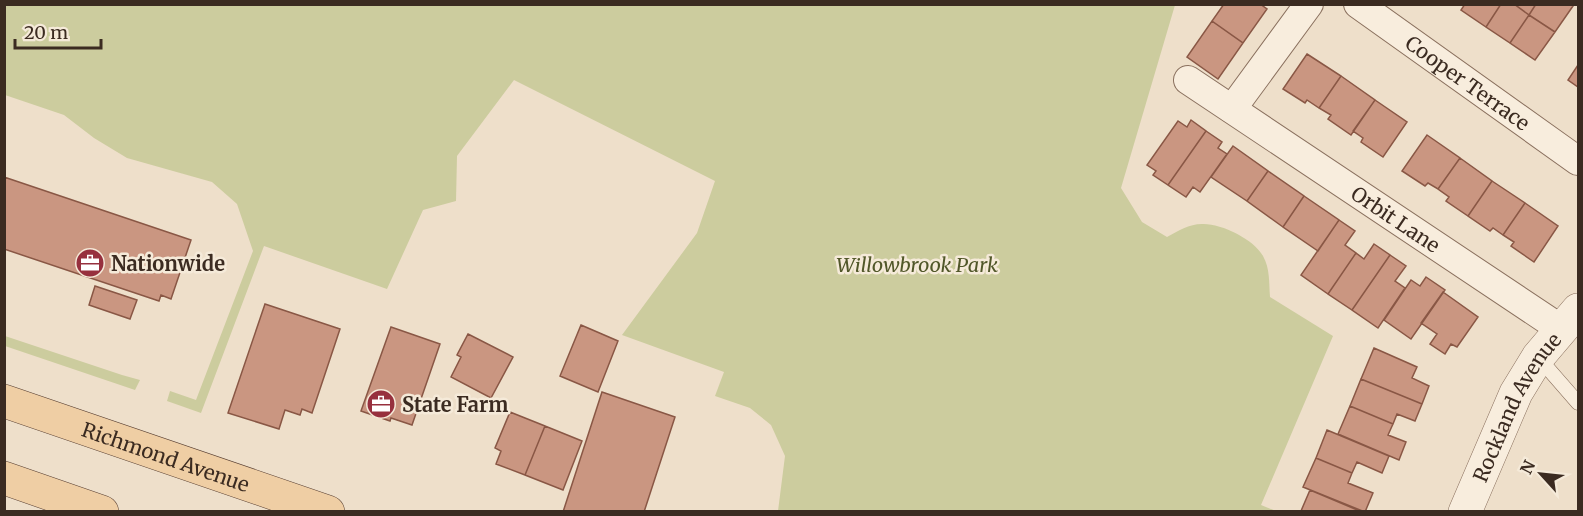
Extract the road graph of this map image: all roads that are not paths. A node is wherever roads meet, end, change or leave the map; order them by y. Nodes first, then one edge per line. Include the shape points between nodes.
1 (1309, 4) edge
2 (1358, 4) edge
3 (1188, 80) dead end
4 (1232, 109) junction
5 (1578, 160) edge
6 (1570, 319) edge
7 (1538, 357) junction
8 (4, 402) edge
9 (1578, 403) edge
10 (4, 478) edge
11 (102, 512) edge
12 (328, 512) edge
13 (1465, 512) edge

1 - 4 street
2 - 5 street, Cooper Terrace
3 - 4 street, Orbit Lane
4 - 6 street, Orbit Lane
6 - 7 street, Rockland Avenue
7 - 9 lane
7 - 13 street, Rockland Avenue via 1516,393
8 - 12 main road, Richmond Avenue
10 - 11 main road

